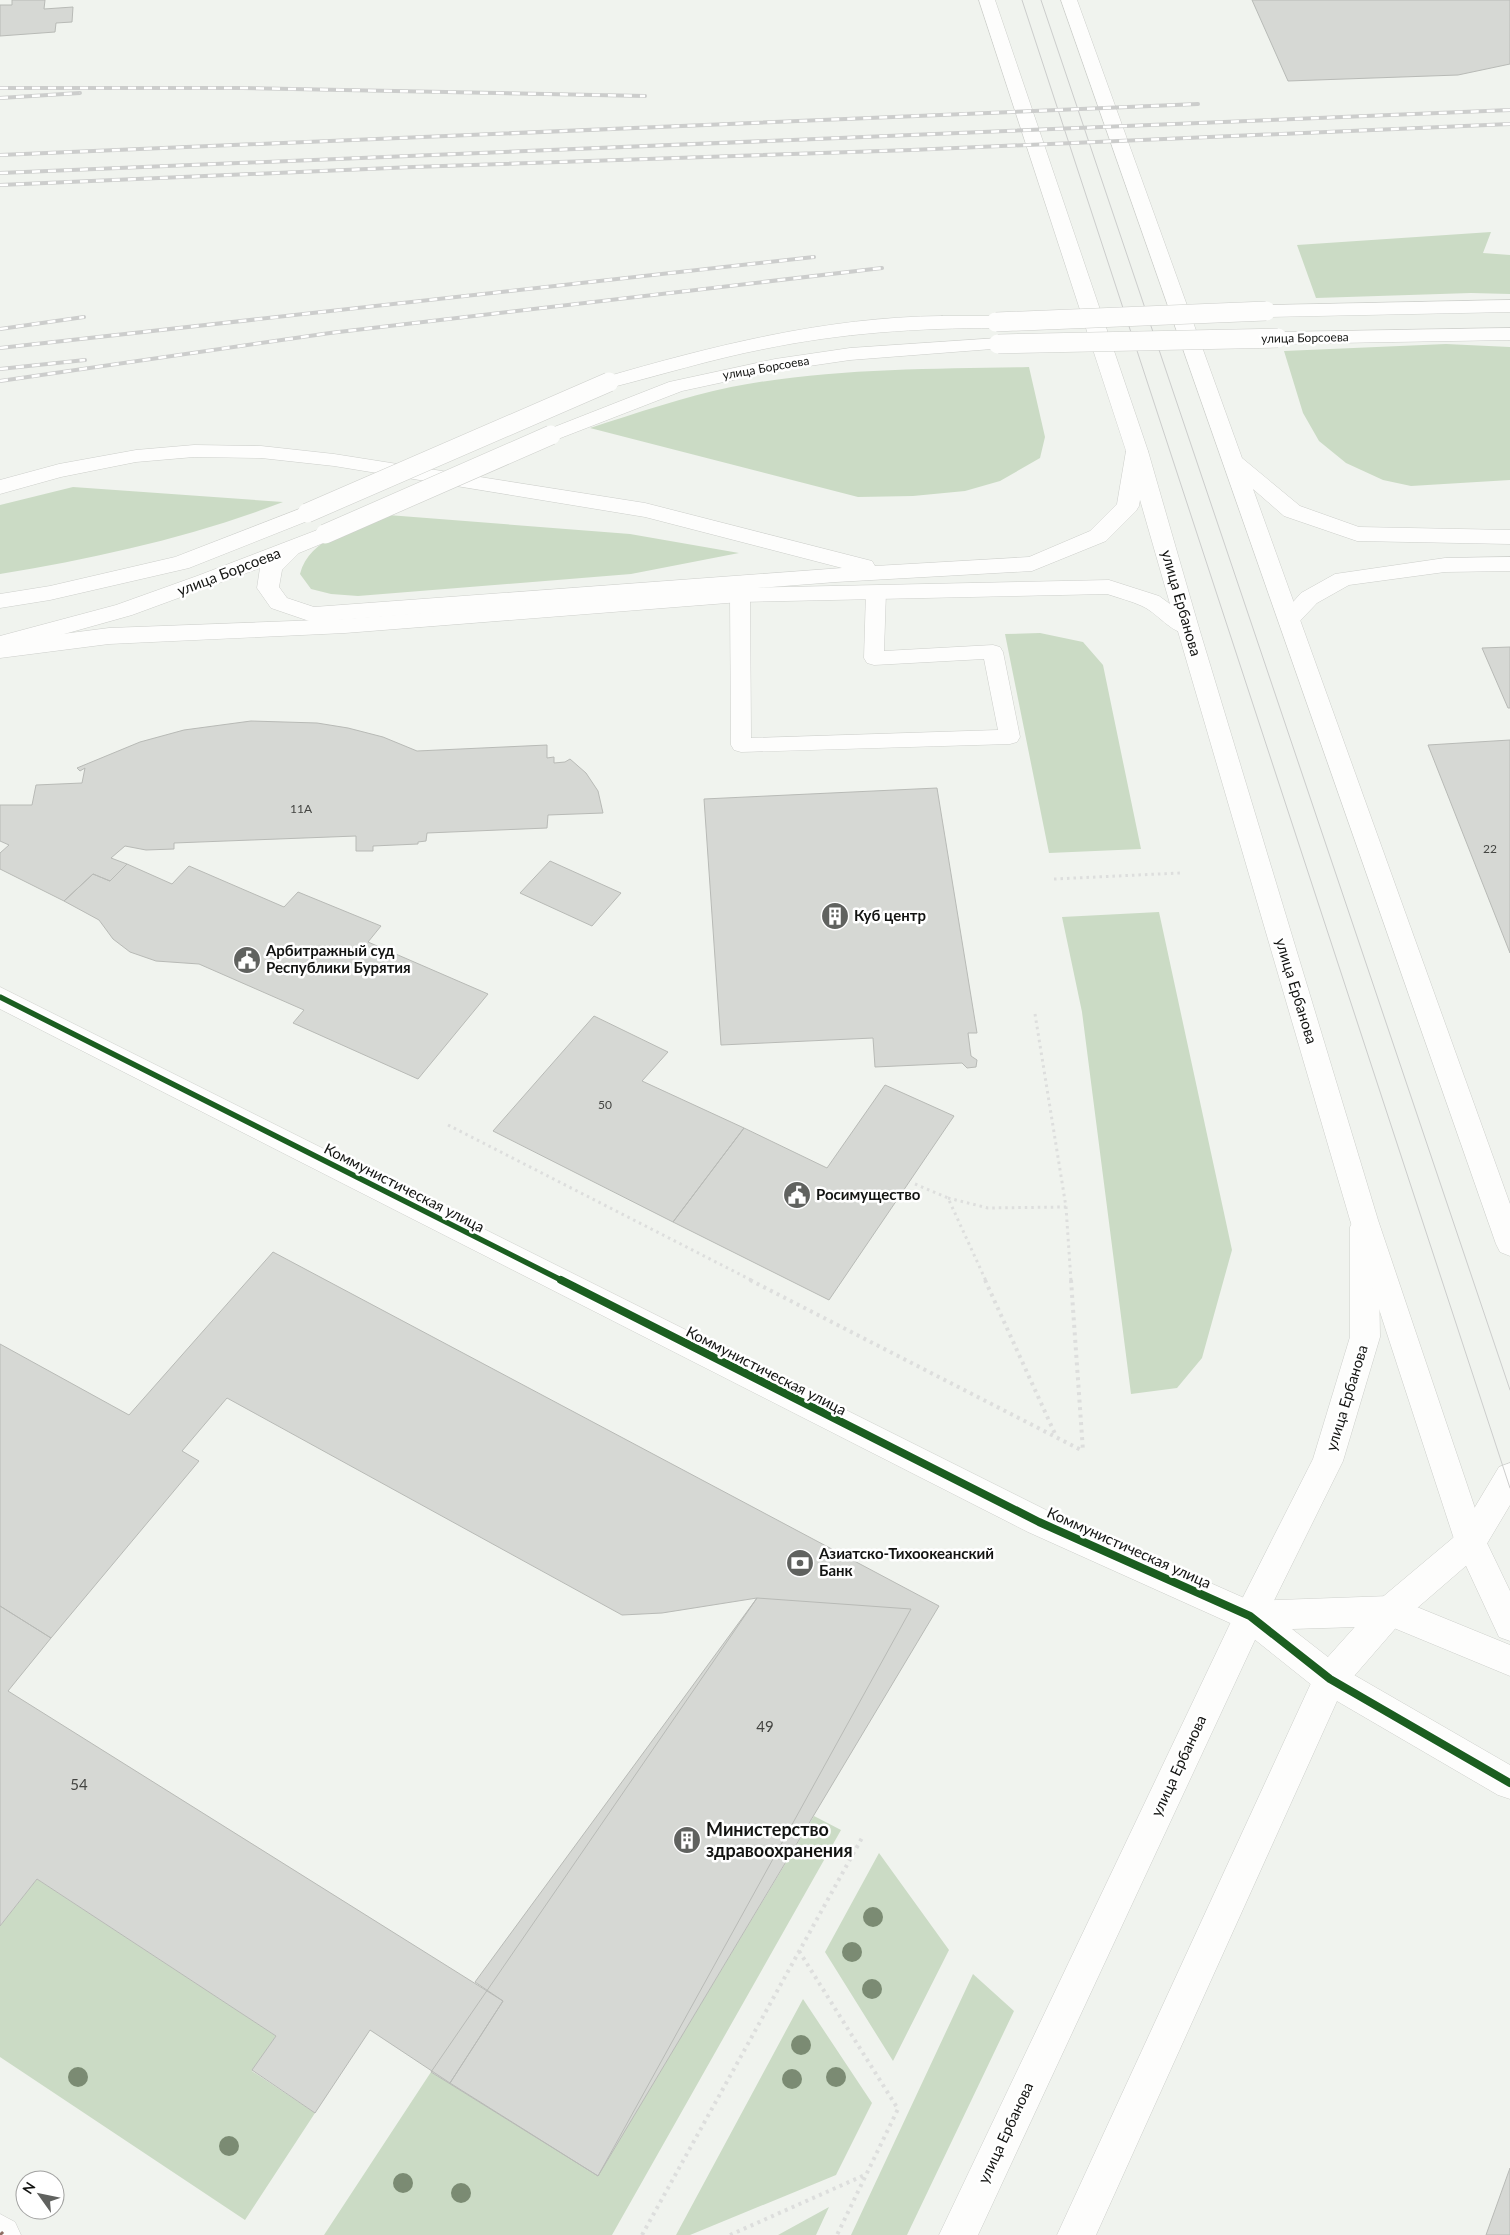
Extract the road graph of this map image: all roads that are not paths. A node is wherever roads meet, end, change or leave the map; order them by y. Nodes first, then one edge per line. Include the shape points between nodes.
1 (986, 0) edge
2 (1068, 0) edge
3 (1510, 306) edge
4 (1510, 334) edge
5 (1137, 451) junction
6 (1234, 462) junction
7 (0, 488) edge
8 (1510, 524) edge
9 (1433, 534) junction
10 (1510, 537) edge
11 (291, 548) junction
12 (1510, 564) edge
13 (888, 572) junction
14 (876, 592) junction
15 (740, 595) junction
16 (0, 601) edge
17 (1289, 619) junction
18 (1188, 628) junction
19 (0, 644) edge
20 (0, 650) edge
21 (0, 997) edge
22 (1364, 1220) junction
23 (1510, 1244) edge
24 (1510, 1477) edge
25 (1471, 1542) junction
26 (1390, 1612) junction
27 (1250, 1616) junction
28 (1510, 1626) edge
29 (1510, 1662) edge
30 (1330, 1679) junction
31 (1510, 1783) edge
32 (958, 2235) edge
33 (1076, 2235) edge

1 - 5 main road
2 - 6 main road
3 - 16 main road, улица Борсоева, bridge via 923,322 790,338 609,382 306,513 181,563
4 - 11 main road, улица Борсоева, bridge via 998,344 850,354 775,365 676,386 551,435
5 - 13 main road via 1128,506 1098,536 1032,564
5 - 18 main road, улица Ербанова
6 - 9 main road via 1292,511 1357,534
6 - 17 main road
7 - 13 main road via 59,471 136,456 261,452 334,460 645,510
8 - 9 main road
9 - 10 main road
11 - 13 main road via 271,568 268,588 280,603 312,615
11 - 19 main road, улица Борсоева via 191,588 80,624
12 - 17 main road via 1445,565 1343,579 1309,598
14 - 15 main road
14 - 15 lane via 874,658 993,652 1010,737 741,745
14 - 18 main road via 1109,587 1151,601
15 - 20 main road via 345,626 109,636
17 - 23 main road
18 - 22 main road, улица Ербанова
21 - 27 main road, Коммунистическая улица via 1039,1522
22 - 25 main road
22 - 27 main road, улица Ербанова via 1365,1337 1328,1461
24 - 25 main road
25 - 26 main road
25 - 28 main road
26 - 27 main road
26 - 29 main road
26 - 30 main road
27 - 30 main road, Коммунистическая улица
27 - 32 main road, улица Ербанова
30 - 31 main road, Коммунистическая улица
30 - 33 main road

